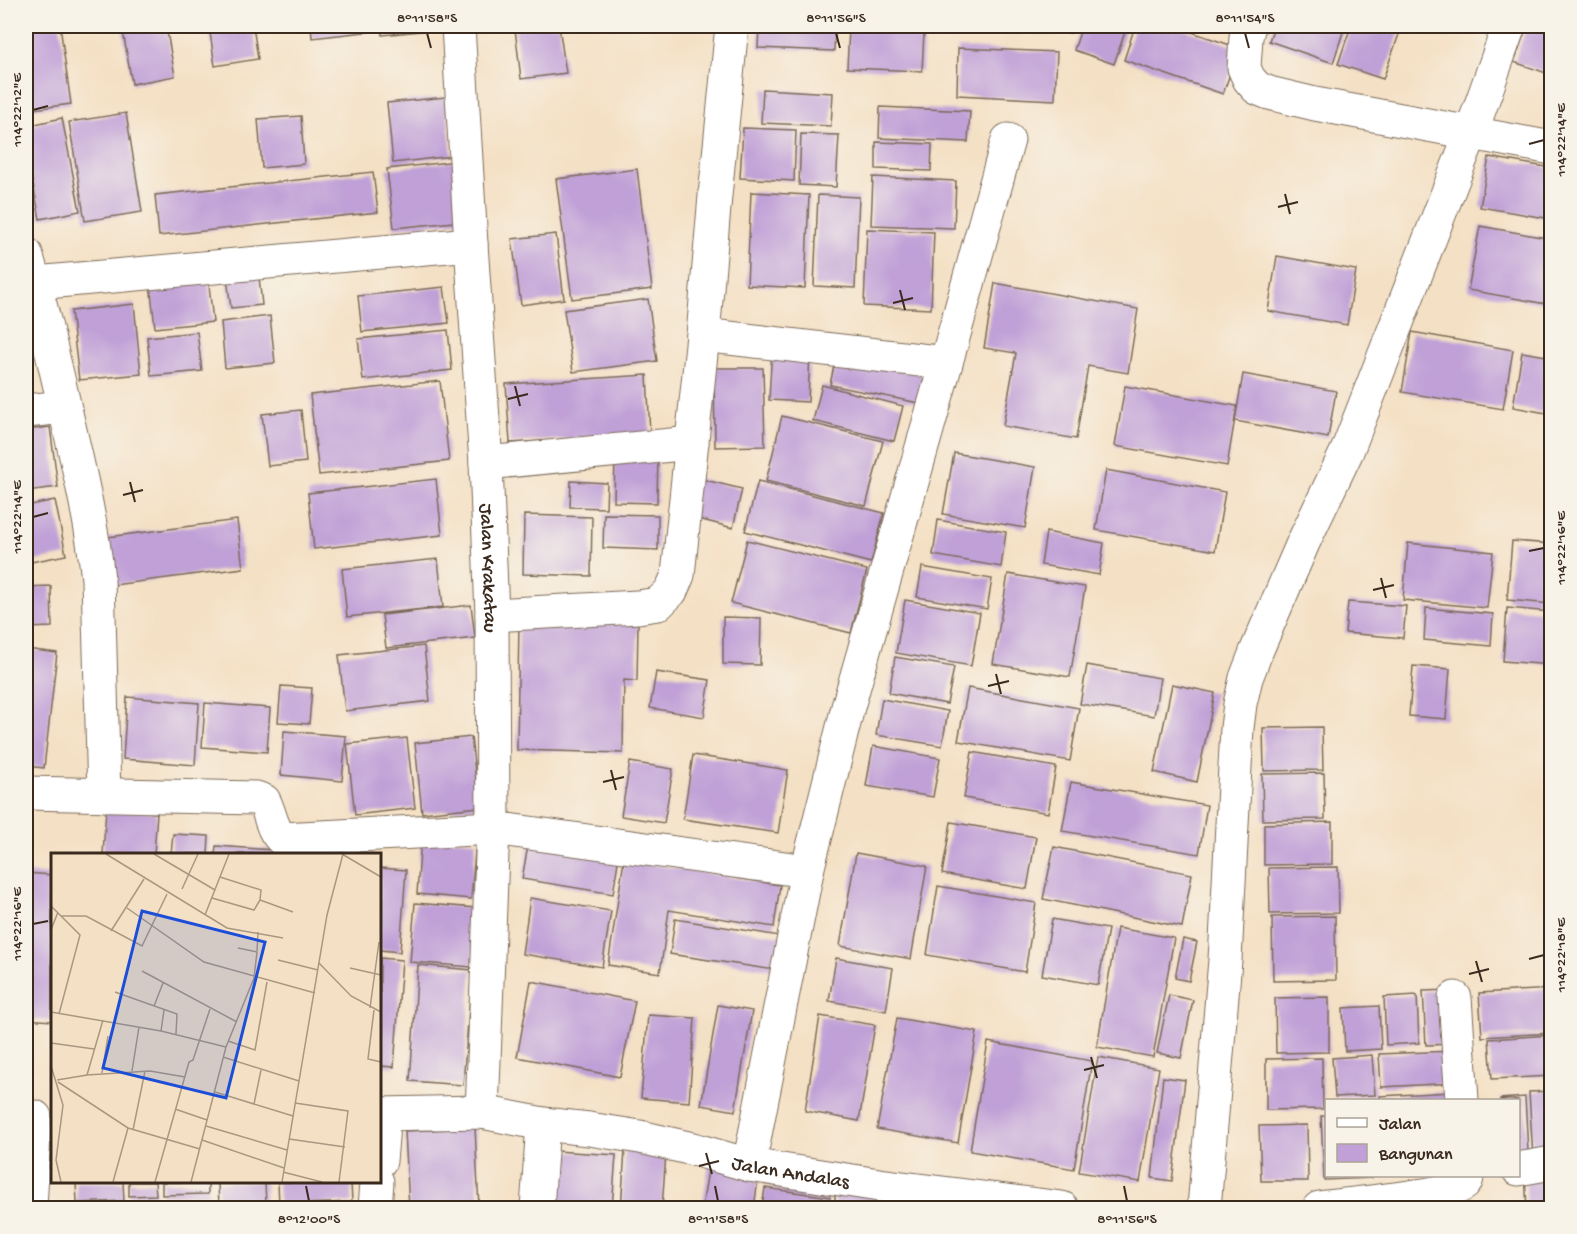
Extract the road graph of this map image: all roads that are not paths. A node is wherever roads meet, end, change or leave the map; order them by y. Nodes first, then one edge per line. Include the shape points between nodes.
1 (458, 26) edge
2 (732, 26) edge
3 (1249, 26) edge
4 (1509, 26) edge
5 (1471, 133) junction
6 (1008, 140) dead end
7 (1551, 148) edge
8 (471, 244) junction
9 (30, 268) edge
10 (703, 335) junction
11 (946, 363) junction
12 (64, 407) junction
13 (26, 411) edge
14 (692, 443) junction
15 (486, 463) junction
16 (492, 615) junction
17 (26, 793) edge
18 (104, 795) junction
19 (492, 828) junction
20 (807, 871) junction
21 (1455, 998) dead end
22 (1462, 1099) edge
23 (482, 1112) junction
24 (382, 1114) edge
25 (38, 1116) edge
26 (543, 1124) junction
27 (381, 1138) edge
28 (1551, 1163) edge
29 (749, 1164) junction
30 (1520, 1169) edge
31 (1474, 1177) edge
32 (377, 1183) edge
33 (30, 1209) edge
34 (375, 1209) edge
35 (537, 1209) edge
36 (1062, 1209) edge
37 (1204, 1209) edge
38 (1319, 1209) edge

1 - 8 street, Jalan Krakatau
2 - 10 street
3 - 5 street via 1244,68 1257,88 1315,104
4 - 5 street
5 - 7 street
5 - 37 street via 1347,451 1246,678 1237,728 1225,960
6 - 11 street
8 - 9 street
8 - 15 street, Jalan Krakatau
9 - 12 street
10 - 11 street
10 - 14 street
11 - 20 street via 848,707
12 - 13 street
12 - 18 street via 87,506 98,579
14 - 15 street
14 - 16 street via 678,575 671,591 658,604
15 - 16 street, Jalan Krakatau
16 - 19 street, Jalan Krakatau
17 - 18 street
18 - 19 street via 256,798 264,801 282,839
19 - 20 street
19 - 23 street, Jalan Krakatau
20 - 29 street
21 - 22 street
23 - 24 street, Jalan Andalas
23 - 26 street, Jalan Andalas
24 - 27 street
25 - 33 street
26 - 29 street, Jalan Andalas via 640,1137
26 - 35 street
28 - 30 street
29 - 36 street, Jalan Andalas
31 - 38 street via 1453,1189
32 - 34 street

